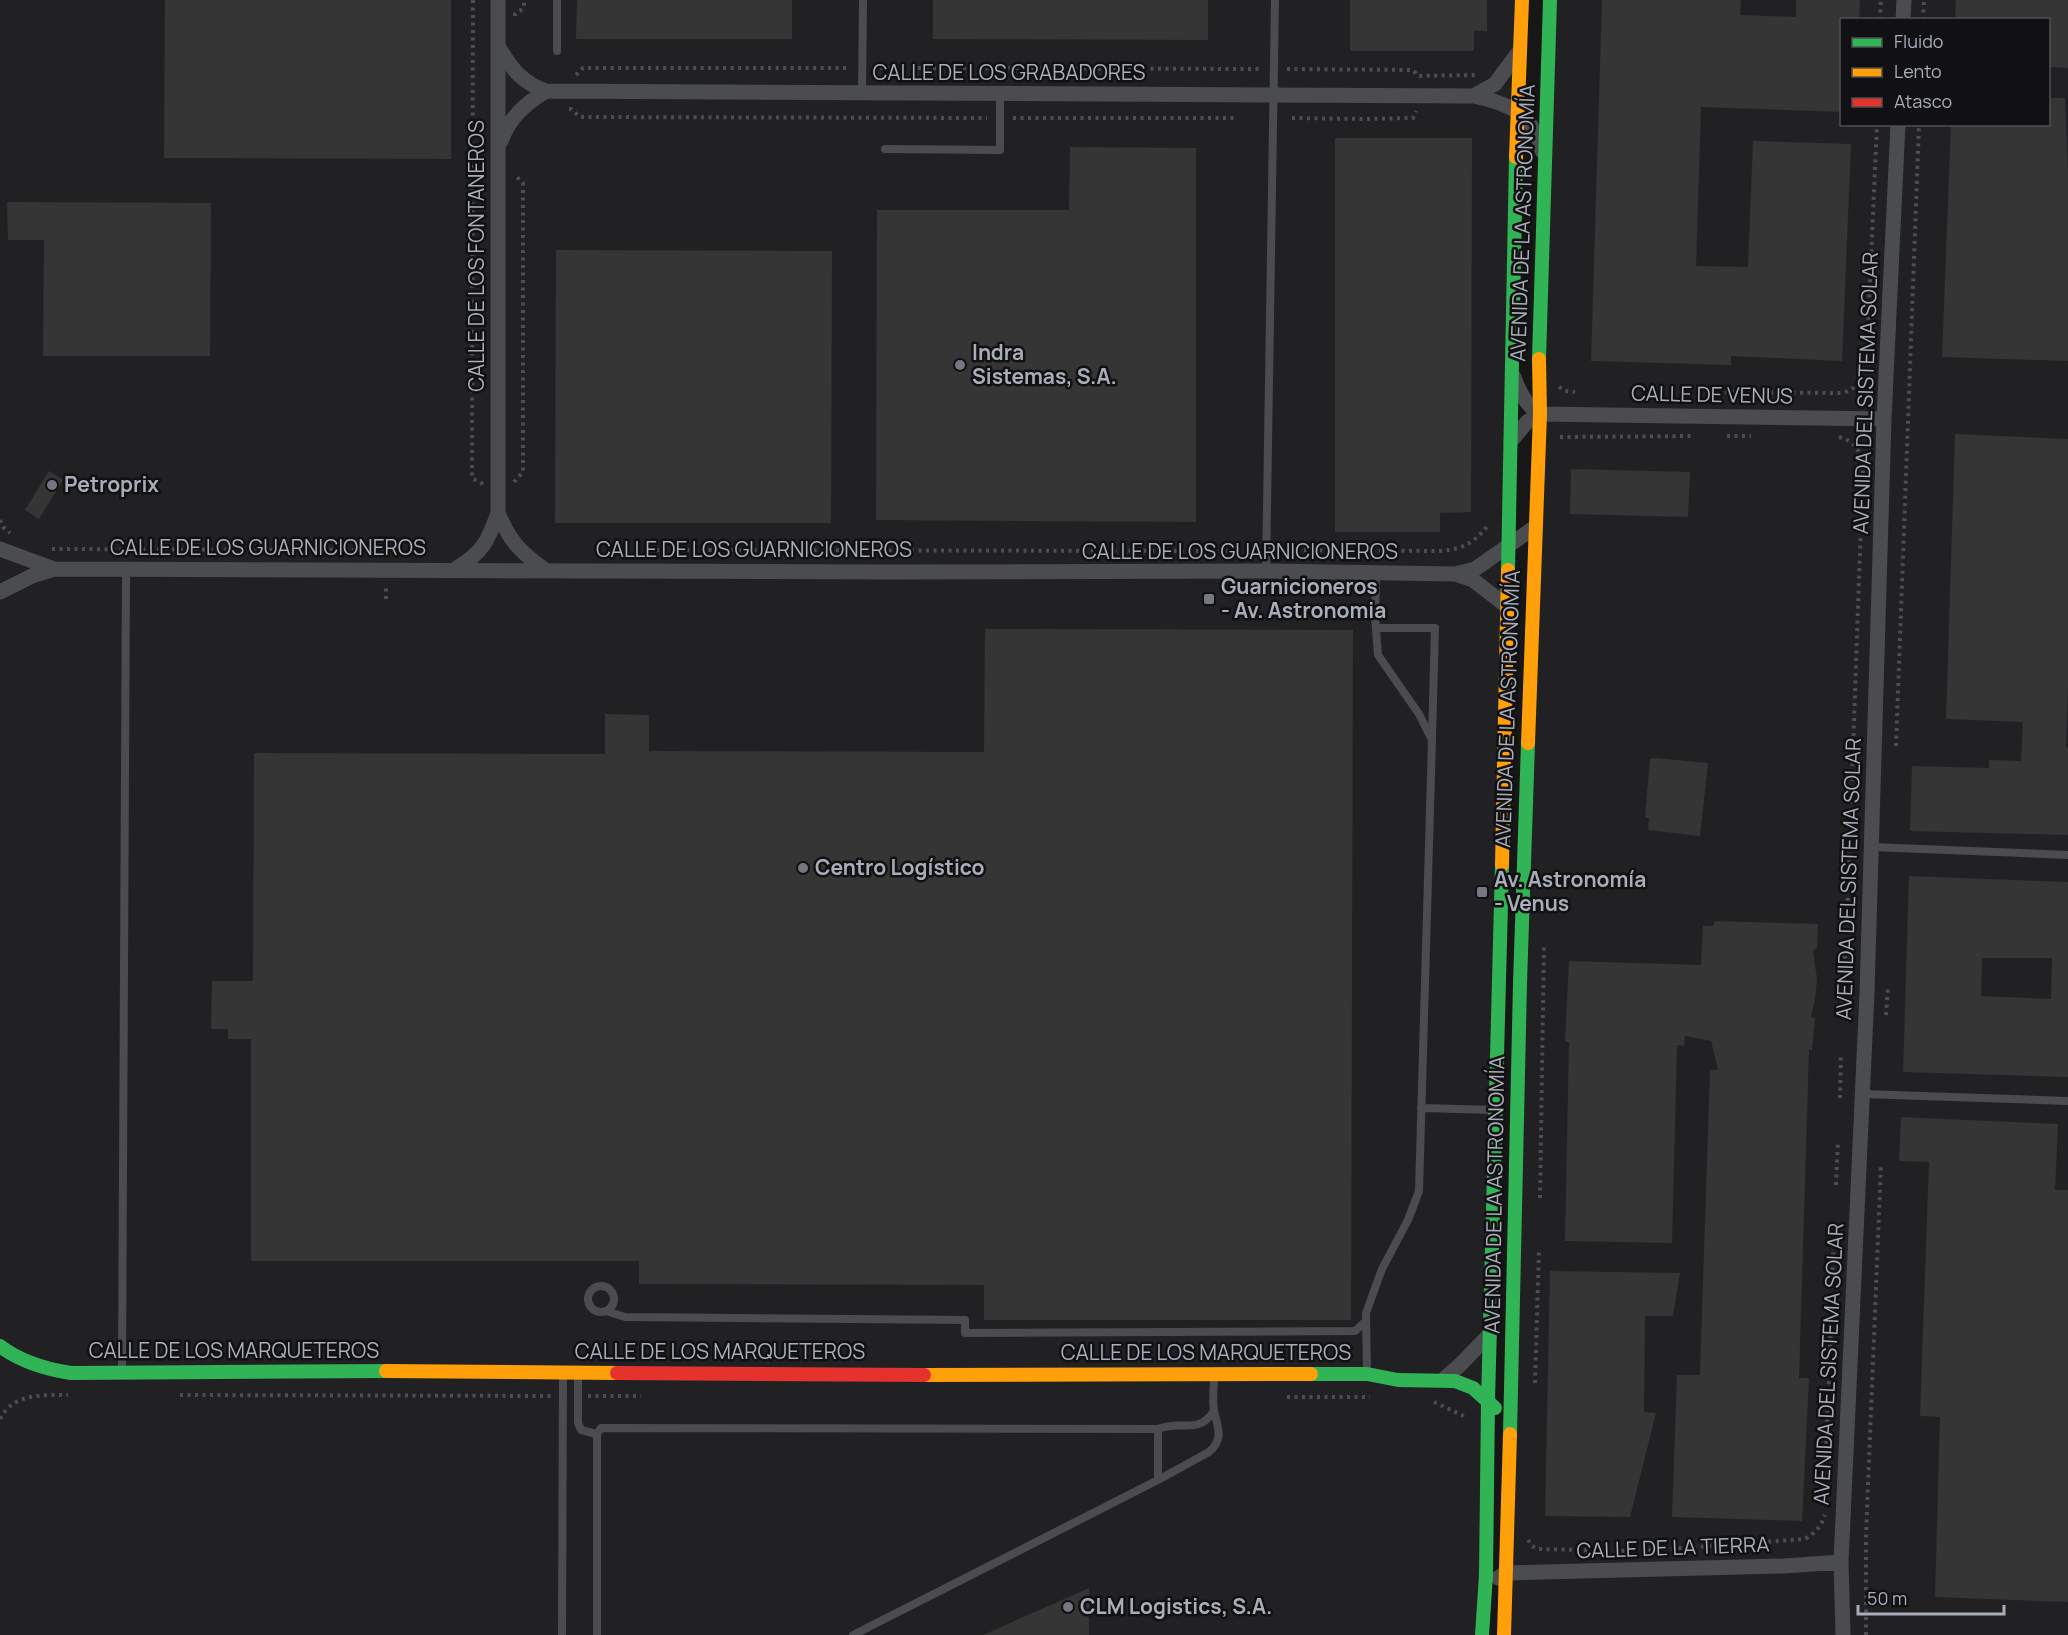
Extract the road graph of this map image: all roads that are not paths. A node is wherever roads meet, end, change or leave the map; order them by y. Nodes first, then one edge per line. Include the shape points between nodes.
1 (498, 0) edge
2 (557, 0) edge
3 (863, 0) edge
4 (1275, 0) edge
5 (1522, 0) edge
6 (1550, 0) edge
7 (1904, 0) edge
8 (1903, 18) edge
9 (498, 46) junction
10 (1520, 50) junction
11 (557, 51) dead end
12 (546, 92) junction
13 (1274, 93) junction
14 (862, 94) junction
15 (1000, 94) junction
16 (1473, 96) junction
17 (1517, 109) junction
18 (1898, 126) edge
19 (885, 149) dead end
20 (498, 150) junction
21 (1545, 178) junction
22 (1512, 373) junction
23 (1540, 414) junction
24 (1884, 419) junction
25 (1511, 441) junction
26 (498, 513) junction
27 (1535, 527) junction
28 (1509, 545) junction
29 (0, 549) edge
30 (54, 569) junction
31 (126, 569) junction
32 (455, 569) junction
33 (544, 569) junction
34 (1266, 571) junction
35 (1376, 573) junction
36 (1455, 574) junction
37 (0, 592) edge
38 (1508, 607) junction
39 (1376, 628) junction
40 (1432, 740) junction
41 (1872, 847) junction
42 (2068, 855) edge
43 (1863, 1094) junction
44 (2068, 1101) edge
45 (1422, 1108) junction
46 (1497, 1110) junction
47 (606, 1311) dead end
48 (1366, 1321) junction
49 (1490, 1334) junction
50 (0, 1346) edge
51 (563, 1372) junction
52 (579, 1372) junction
53 (122, 1373) junction
54 (1215, 1374) junction
55 (1366, 1374) junction
56 (1444, 1379) junction
57 (1488, 1402) junction
58 (1214, 1411) junction
59 (1510, 1426) junction
60 (1158, 1429) junction
61 (597, 1434) junction
62 (1158, 1480) junction
63 (1486, 1522) junction
64 (1841, 1562) junction
65 (1505, 1573) junction
66 (1485, 1604) junction
67 (562, 1635) edge
68 (597, 1635) edge
69 (853, 1635) edge
70 (1482, 1635) edge
71 (1504, 1635) edge
72 (1843, 1635) edge

1 - 9 street, CALLE DE LOS FONTANEROS
2 - 11 lane
3 - 14 lane
4 - 13 lane
5 - 10 street, AVENIDA DE LA ASTRONOMÍA
6 - 21 street, AVENIDA DE LA ASTRONOMÍA
7 - 8 street
9 - 12 street via 530,86
9 - 20 street, CALLE DE LOS FONTANEROS
10 - 16 street via 1495,84
10 - 17 street, AVENIDA DE LA ASTRONOMÍA
12 - 14 street, CALLE DE LOS GRABADORES
12 - 20 street via 512,118
13 - 15 street, CALLE DE LOS GRABADORES
13 - 16 street, CALLE DE LOS GRABADORES
13 - 34 lane
14 - 15 street, CALLE DE LOS GRABADORES
15 - 19 lane via 1000,150
16 - 17 street, CALLE DE LOS GRABADORES
17 - 21 street via 1537,138
17 - 22 street, AVENIDA DE LA ASTRONOMÍA
18 - 24 street, AVENIDA DEL SISTEMA SOLAR
20 - 26 street, CALLE DE LOS FONTANEROS
21 - 23 street, AVENIDA DE LA ASTRONOMÍA
22 - 23 street via 1523,397
22 - 25 street, AVENIDA DE LA ASTRONOMÍA
23 - 24 street, CALLE DE VENUS
23 - 25 street via 1527,422
23 - 27 street, AVENIDA DE LA ASTRONOMÍA
24 - 41 street, AVENIDA DEL SISTEMA SOLAR
25 - 28 street, AVENIDA DE LA ASTRONOMÍA
26 - 32 street, CALLE DE LOS FONTANEROS via 489,539 473,558
26 - 33 street, CALLE DE LOS FONTANEROS via 509,538
27 - 28 street, CALLE DE LOS GUARNICIONEROS
27 - 59 street, AVENIDA DE LA ASTRONOMÍA
28 - 36 street, CALLE DE LOS GUARNICIONEROS via 1474,569
28 - 38 street, AVENIDA DE LA ASTRONOMÍA
29 - 30 street, CALLE DE LOS GUARNICIONEROS
30 - 31 street, CALLE DE LOS GUARNICIONEROS
30 - 37 street, CALLE DE LOS GUARNICIONEROS
31 - 32 street, CALLE DE LOS GUARNICIONEROS
31 - 53 lane
32 - 33 street, CALLE DE LOS GUARNICIONEROS
33 - 34 street, CALLE DE LOS GUARNICIONEROS
34 - 35 street, CALLE DE LOS GUARNICIONEROS
35 - 36 street, CALLE DE LOS GUARNICIONEROS
35 - 39 lane
36 - 38 street, CALLE DE LOS GUARNICIONEROS via 1473,580
38 - 46 street, AVENIDA DE LA ASTRONOMÍA
39 - 40 lane via 1378,655
39 - 40 lane via 1435,628
40 - 45 lane
41 - 42 lane
41 - 43 street, AVENIDA DEL SISTEMA SOLAR
43 - 44 lane
43 - 64 street, AVENIDA DEL SISTEMA SOLAR
45 - 46 lane
45 - 48 lane via 1419,1191 1382,1269
46 - 49 street, AVENIDA DE LA ASTRONOMÍA
47 - 48 lane via 625,1317 965,1320 965,1333 1355,1331
48 - 55 lane
49 - 56 street
49 - 57 street, AVENIDA DE LA ASTRONOMÍA
50 - 53 street, CALLE DE LOS MARQUETEROS via 30,1363 61,1372
51 - 52 street, CALLE DE LOS MARQUETEROS
51 - 53 street, CALLE DE LOS MARQUETEROS
51 - 67 lane
52 - 54 street, CALLE DE LOS MARQUETEROS
52 - 61 lane via 578,1423 581,1430
54 - 55 street, CALLE DE LOS MARQUETEROS
54 - 58 lane
55 - 56 street, CALLE DE LOS MARQUETEROS via 1408,1381
56 - 57 street, CALLE DE LOS MARQUETEROS via 1470,1387
57 - 59 street, CALLE DE LOS MARQUETEROS
57 - 63 street, AVENIDA DE LA ASTRONOMÍA
58 - 60 lane via 1201,1425 1167,1425
58 - 62 lane via 1218,1419 1216,1446
59 - 65 street, AVENIDA DE LA ASTRONOMÍA
60 - 61 lane via 601,1428
60 - 62 lane
61 - 68 lane
62 - 69 lane
63 - 65 street via 1492,1558
63 - 66 street, AVENIDA DE LA ASTRONOMÍA
64 - 65 street, CALLE DE LA TIERRA
64 - 72 street, AVENIDA DEL SISTEMA SOLAR
65 - 66 street via 1496,1579
65 - 71 street, AVENIDA DE LA ASTRONOMÍA
66 - 70 street, AVENIDA DE LA ASTRONOMÍA

